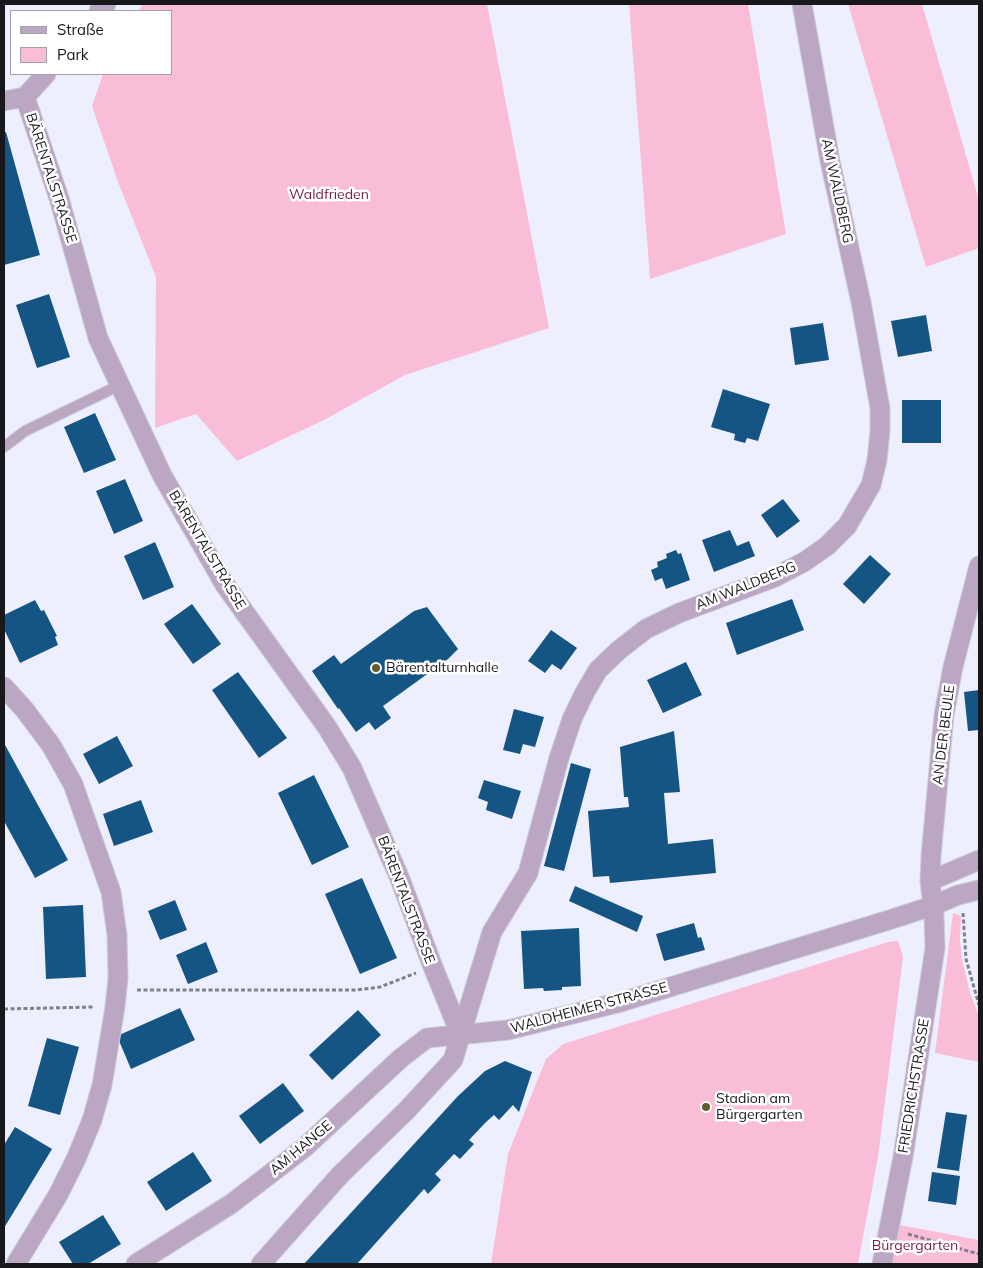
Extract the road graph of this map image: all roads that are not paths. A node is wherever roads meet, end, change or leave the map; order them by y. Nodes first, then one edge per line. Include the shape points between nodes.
1 (802, 4) edge
2 (45, 75) edge
3 (24, 97) junction
4 (4, 101) edge
5 (120, 386) junction
6 (4, 447) edge
7 (979, 566) edge
8 (4, 687) edge
9 (979, 860) edge
10 (930, 881) junction
11 (979, 890) edge
12 (932, 906) junction
13 (461, 1036) junction
14 (16, 1264) edge
15 (136, 1264) edge
16 (261, 1264) edge
17 (882, 1264) edge

1 - 13 street, AM WALDBERG via 880,408 878,451 871,485 847,526 804,562 773,578 679,613 646,629 598,670 572,718 558,758 528,873 492,932
2 - 3 street, BÄRENTALSTRASSE
3 - 4 street
3 - 5 street, BÄRENTALSTRASSE via 59,198 98,338
5 - 6 lane via 24,431
5 - 13 street, BÄRENTALSTRASSE via 162,475 225,585 327,727 352,768 400,879
7 - 10 street, AN DER BEULE via 944,715
8 - 14 street via 51,745 73,784 111,892 118,935 116,998 102,1085 92,1120 58,1195
9 - 10 street
10 - 12 street, AN DER BEULE
11 - 12 street, WALDHEIMER STRASSE
12 - 13 street, WALDHEIMER STRASSE via 621,1002 508,1030
12 - 17 street, FRIEDRICHSTRASSE via 935,948 903,1157
13 - 15 street, AM HANGE via 427,1038 304,1148 231,1204
13 - 16 street via 453,1060 340,1175

